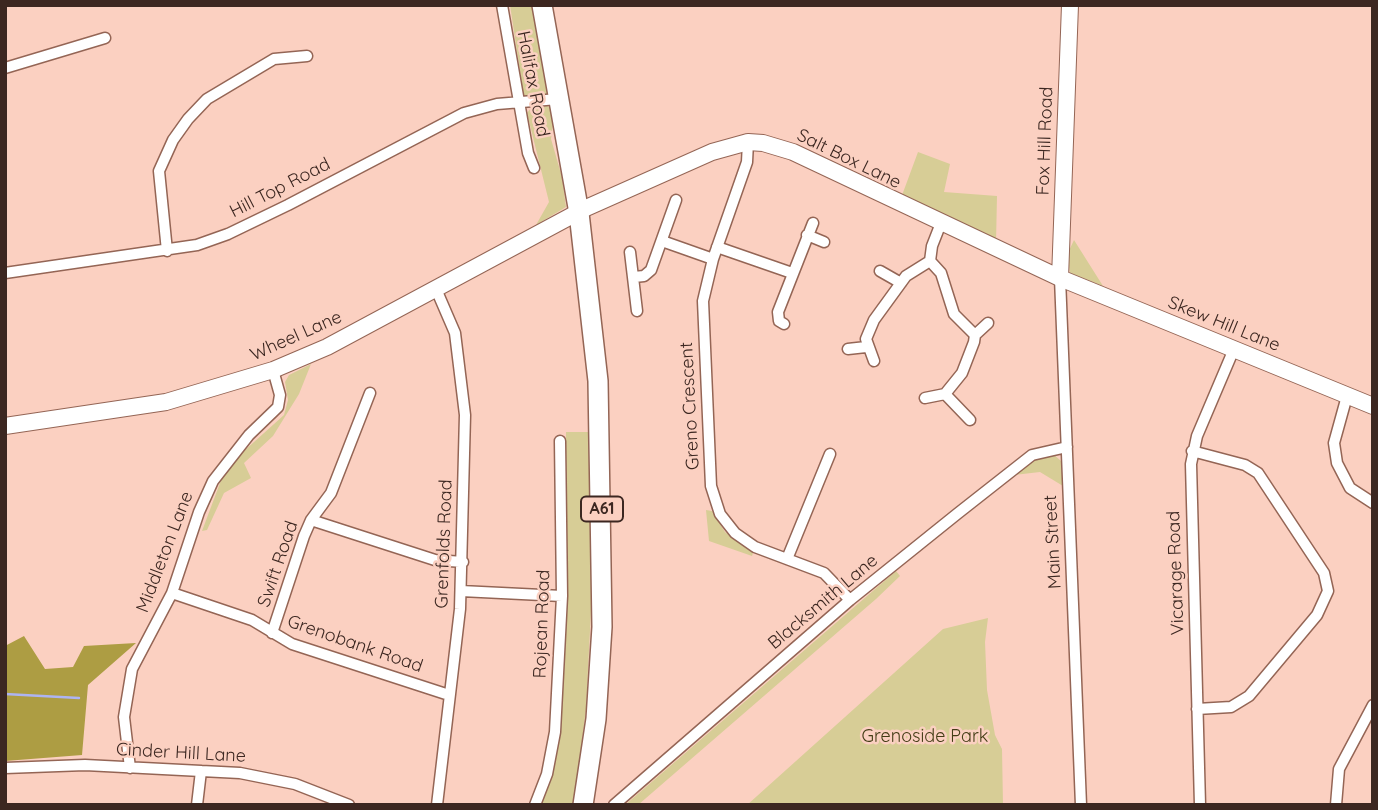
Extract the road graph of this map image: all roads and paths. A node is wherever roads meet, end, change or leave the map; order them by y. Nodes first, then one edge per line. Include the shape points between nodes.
1 (502, 5) edge
2 (542, 5) edge
3 (1070, 5) edge
4 (104, 38) dead end
5 (307, 56) dead end
6 (5, 68) edge
7 (558, 99) junction
8 (519, 103) junction
9 (748, 142) junction
10 (534, 168) dead end
11 (676, 200) dead end
12 (579, 213) junction
13 (813, 223) dead end
14 (941, 223) junction
15 (807, 235) junction
16 (662, 241) junction
17 (824, 242) dead end
18 (717, 247) junction
19 (167, 251) junction
20 (630, 252) dead end
21 (713, 259) junction
22 (930, 261) junction
23 (880, 271) dead end
24 (5, 273) edge
25 (792, 273) junction
26 (634, 277) junction
27 (1060, 278) junction
28 (901, 283) junction
29 (436, 289) junction
30 (637, 311) dead end
31 (988, 323) dead end
32 (783, 324) dead end
33 (975, 335) junction
34 (866, 346) junction
35 (848, 349) dead end
36 (1234, 349) junction
37 (874, 361) dead end
38 (273, 370) junction
39 (370, 393) dead end
40 (945, 394) junction
41 (1347, 396) junction
42 (925, 398) dead end
43 (1373, 406) edge
44 (970, 421) dead end
45 (5, 426) edge
46 (560, 440) dead end
47 (1067, 447) junction
48 (1192, 451) junction
49 (830, 454) dead end
50 (1373, 503) edge
51 (311, 520) junction
52 (787, 559) junction
53 (463, 562) junction
54 (461, 591) junction
55 (172, 593) junction
56 (562, 596) junction
57 (850, 600) junction
58 (272, 633) junction
59 (449, 695) junction
60 (1373, 705) edge
61 (1197, 709) junction
62 (5, 768) edge
63 (130, 768) junction
64 (201, 771) junction
65 (197, 805) edge
66 (349, 805) edge
67 (437, 805) edge
68 (535, 805) edge
69 (583, 805) edge
70 (614, 805) edge
71 (1081, 805) edge
72 (1200, 805) edge
73 (1336, 805) edge

1 - 8 street, Halifax Road
2 - 7 highway, A61
3 - 27 street, Fox Hill Road
4 - 6 street
5 - 19 street via 274,60 207,99 188,119 159,171
7 - 8 street, Hill Top Road
7 - 12 highway, A61
8 - 10 street, Halifax Road
8 - 19 street, Hill Top Road via 464,113 228,234
9 - 12 street, Salt Box Lane via 712,152
9 - 14 street, Salt Box Lane via 793,152
9 - 18 street, Greno Crescent via 747,162
11 - 16 street
12 - 29 street, Wheel Lane
12 - 69 highway, A61 via 598,381 602,537 596,719
13 - 15 street
14 - 22 street
14 - 27 street, Salt Box Lane
15 - 17 street
15 - 25 street
16 - 21 street
16 - 26 street via 648,274
18 - 21 street, Greno Crescent
18 - 25 street
19 - 24 street, Hill Top Road
20 - 26 street
21 - 52 street, Greno Crescent via 703,314 713,494 720,514 735,533 755,547
22 - 28 street
22 - 33 street via 946,284 954,314
23 - 28 street
25 - 32 street via 778,312
26 - 30 street
27 - 36 street, Skew Hill Lane
27 - 47 street, Main Street
28 - 34 street via 874,320
29 - 38 street, Wheel Lane
29 - 53 street, Grenfolds Road via 455,333 463,383
31 - 33 street
33 - 40 street via 967,362
34 - 35 street
34 - 37 street
36 - 41 street, Skew Hill Lane
36 - 48 street, Vicarage Road
38 - 45 street, Wheel Lane via 166,402
38 - 55 street, Middleton Lane via 278,407 212,481
39 - 51 street, Swift Road via 331,493
40 - 42 street
40 - 44 street
41 - 43 street, Skew Hill Lane
41 - 50 street via 1334,450 1350,488
46 - 56 street, Rojean Road
47 - 57 street, Blacksmith Lane via 1032,455
47 - 71 street, Main Street
48 - 61 street, Vicarage Road
48 - 61 street via 1258,473 1324,573 1328,591 1317,615 1249,696 1231,706
49 - 52 street
51 - 53 street via 422,556
51 - 58 street, Swift Road
52 - 57 street, Greno Crescent via 831,577
53 - 54 street, Grenfolds Road
54 - 56 street
54 - 59 street, Grenfolds Road
55 - 58 street, Grenobank Road via 252,620
55 - 63 street, Middleton Lane via 129,677 124,718
56 - 68 street, Rojean Road via 555,732
57 - 70 street, Blacksmith Lane
58 - 59 street, Grenobank Road via 304,648
59 - 67 street, Grenfolds Road
60 - 73 street via 1339,769
61 - 72 street, Vicarage Road
62 - 63 street, Cinder Hill Lane
63 - 64 street, Cinder Hill Lane
64 - 65 street
64 - 66 street, Cinder Hill Lane via 272,778

